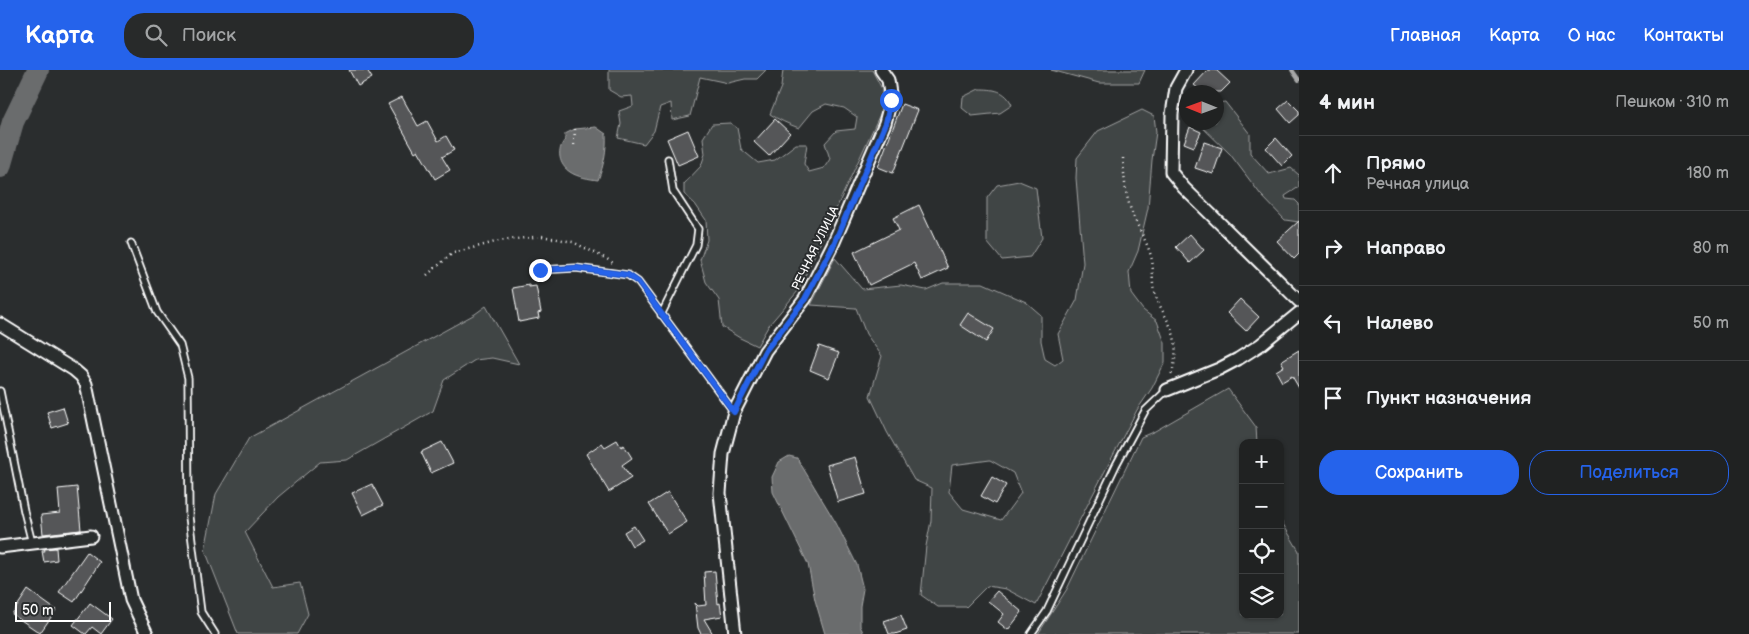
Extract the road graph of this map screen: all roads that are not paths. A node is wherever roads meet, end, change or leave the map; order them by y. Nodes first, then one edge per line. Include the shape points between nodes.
1 (881, 70) edge
2 (1186, 70) edge
3 (668, 159) dead end
4 (131, 243) dead end
5 (540, 270) dead end
6 (1299, 301) edge
7 (1299, 314) edge
8 (661, 315) junction
9 (0, 324) edge
10 (1167, 390) joint
11 (0, 391) edge
12 (734, 412) junction
13 (91, 536) dead end
14 (32, 543) junction
15 (0, 547) edge
16 (147, 634) edge
17 (215, 634) edge
18 (735, 634) edge
19 (1031, 634) edge

1 - 12 street, РЕЧНАЯ УЛИЦА via 888,80 891,100 886,123 837,236 805,299 765,351
2 - 6 street via 1176,88 1172,114 1172,172 1184,188
3 - 8 lane via 673,192 698,229 696,245
4 - 17 lane via 157,312 180,345 188,378 189,517 201,612
5 - 8 lane via 576,268 628,275 638,282
7 - 10 street via 1238,359
8 - 12 lane
9 - 16 street via 74,370 86,384 131,600
10 - 19 lane via 1145,412 1116,465 1047,611
11 - 14 lane
12 - 18 street, РЕЧНАЯ УЛИЦА via 723,454 720,493
13 - 14 street
14 - 15 street

